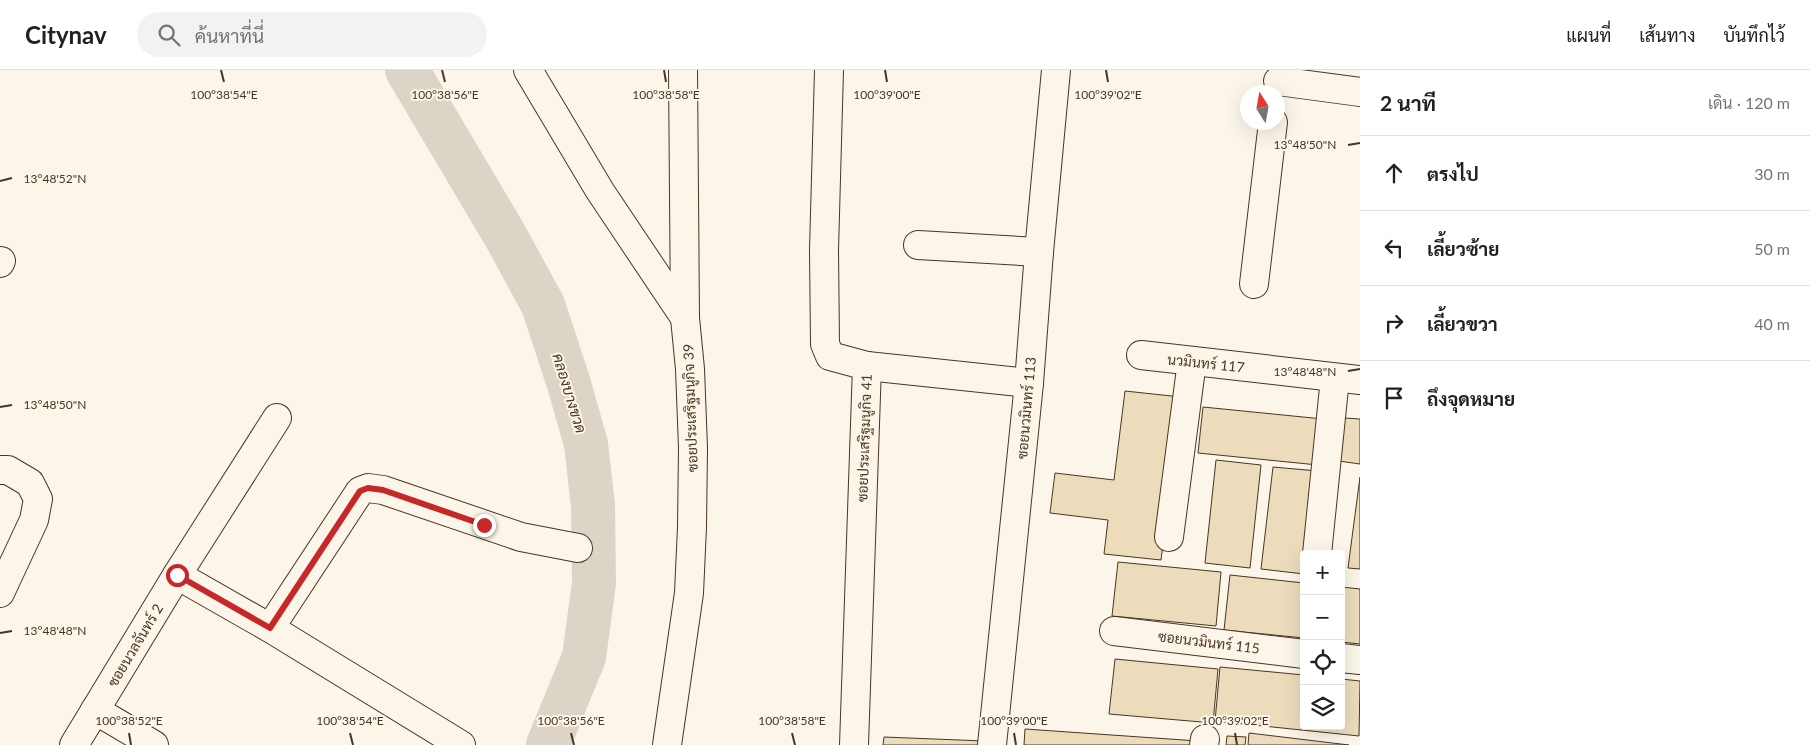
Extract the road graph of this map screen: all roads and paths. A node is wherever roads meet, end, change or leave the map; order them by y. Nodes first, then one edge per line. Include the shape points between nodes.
1 (528, 70) edge
2 (683, 70) edge
3 (829, 70) edge
4 (1056, 70) edge
5 (1278, 81) edge
6 (1360, 92) edge
7 (1273, 130) edge
8 (918, 245) dead end
9 (1039, 252) junction
10 (1254, 284) dead end
11 (684, 318) junction
12 (1141, 356) dead end
13 (1192, 361) junction
14 (867, 366) junction
15 (1348, 379) edge
16 (1029, 383) junction
17 (277, 418) dead end
18 (0, 470) edge
19 (1169, 537) dead end
20 (578, 548) dead end
21 (1317, 550) edge
22 (177, 575) junction
23 (0, 592) edge
24 (270, 628) junction
25 (1114, 631) dead end
26 (1300, 654) edge
27 (1345, 658) edge
28 (1360, 660) edge
29 (95, 710) junction
30 (74, 745) edge
31 (154, 745) edge
32 (461, 745) edge
33 (667, 745) edge
34 (854, 745) edge
35 (992, 745) edge

1 - 11 street via 600,190
2 - 11 street, ซอยประเสริฐมนูกิจ 39
3 - 14 street, ซอยประเสริฐมนูกิจ 41 via 825,344 830,356
4 - 9 street, ซอยนวมินทร์ 113
5 - 6 street
7 - 10 street
8 - 9 street
9 - 16 street, ซอยนวมินทร์ 113
11 - 33 street, ซอยประเสริฐมนูกิจ 39 via 693,448 690,593
12 - 13 street, นวมินทร์ 117
13 - 15 street, นวมินทร์ 117
13 - 19 street
14 - 16 street
14 - 34 street, ซอยประเสริฐมนูกิจ 41
15 - 21 street
16 - 35 street, ซอยนวมินทร์ 113
17 - 22 street, ซอยนวลจันทร์ 2
18 - 23 street via 8,470 30,483 38,499 34,520
20 - 24 street via 521,536 383,490 368,488 360,491
22 - 24 street
22 - 29 street, ซอยนวลจันทร์ 2
24 - 32 street
25 - 26 street, ซอยนวมินทร์ 115
27 - 28 street
29 - 30 street, ซอยนวลจันทร์ 2
29 - 31 street

